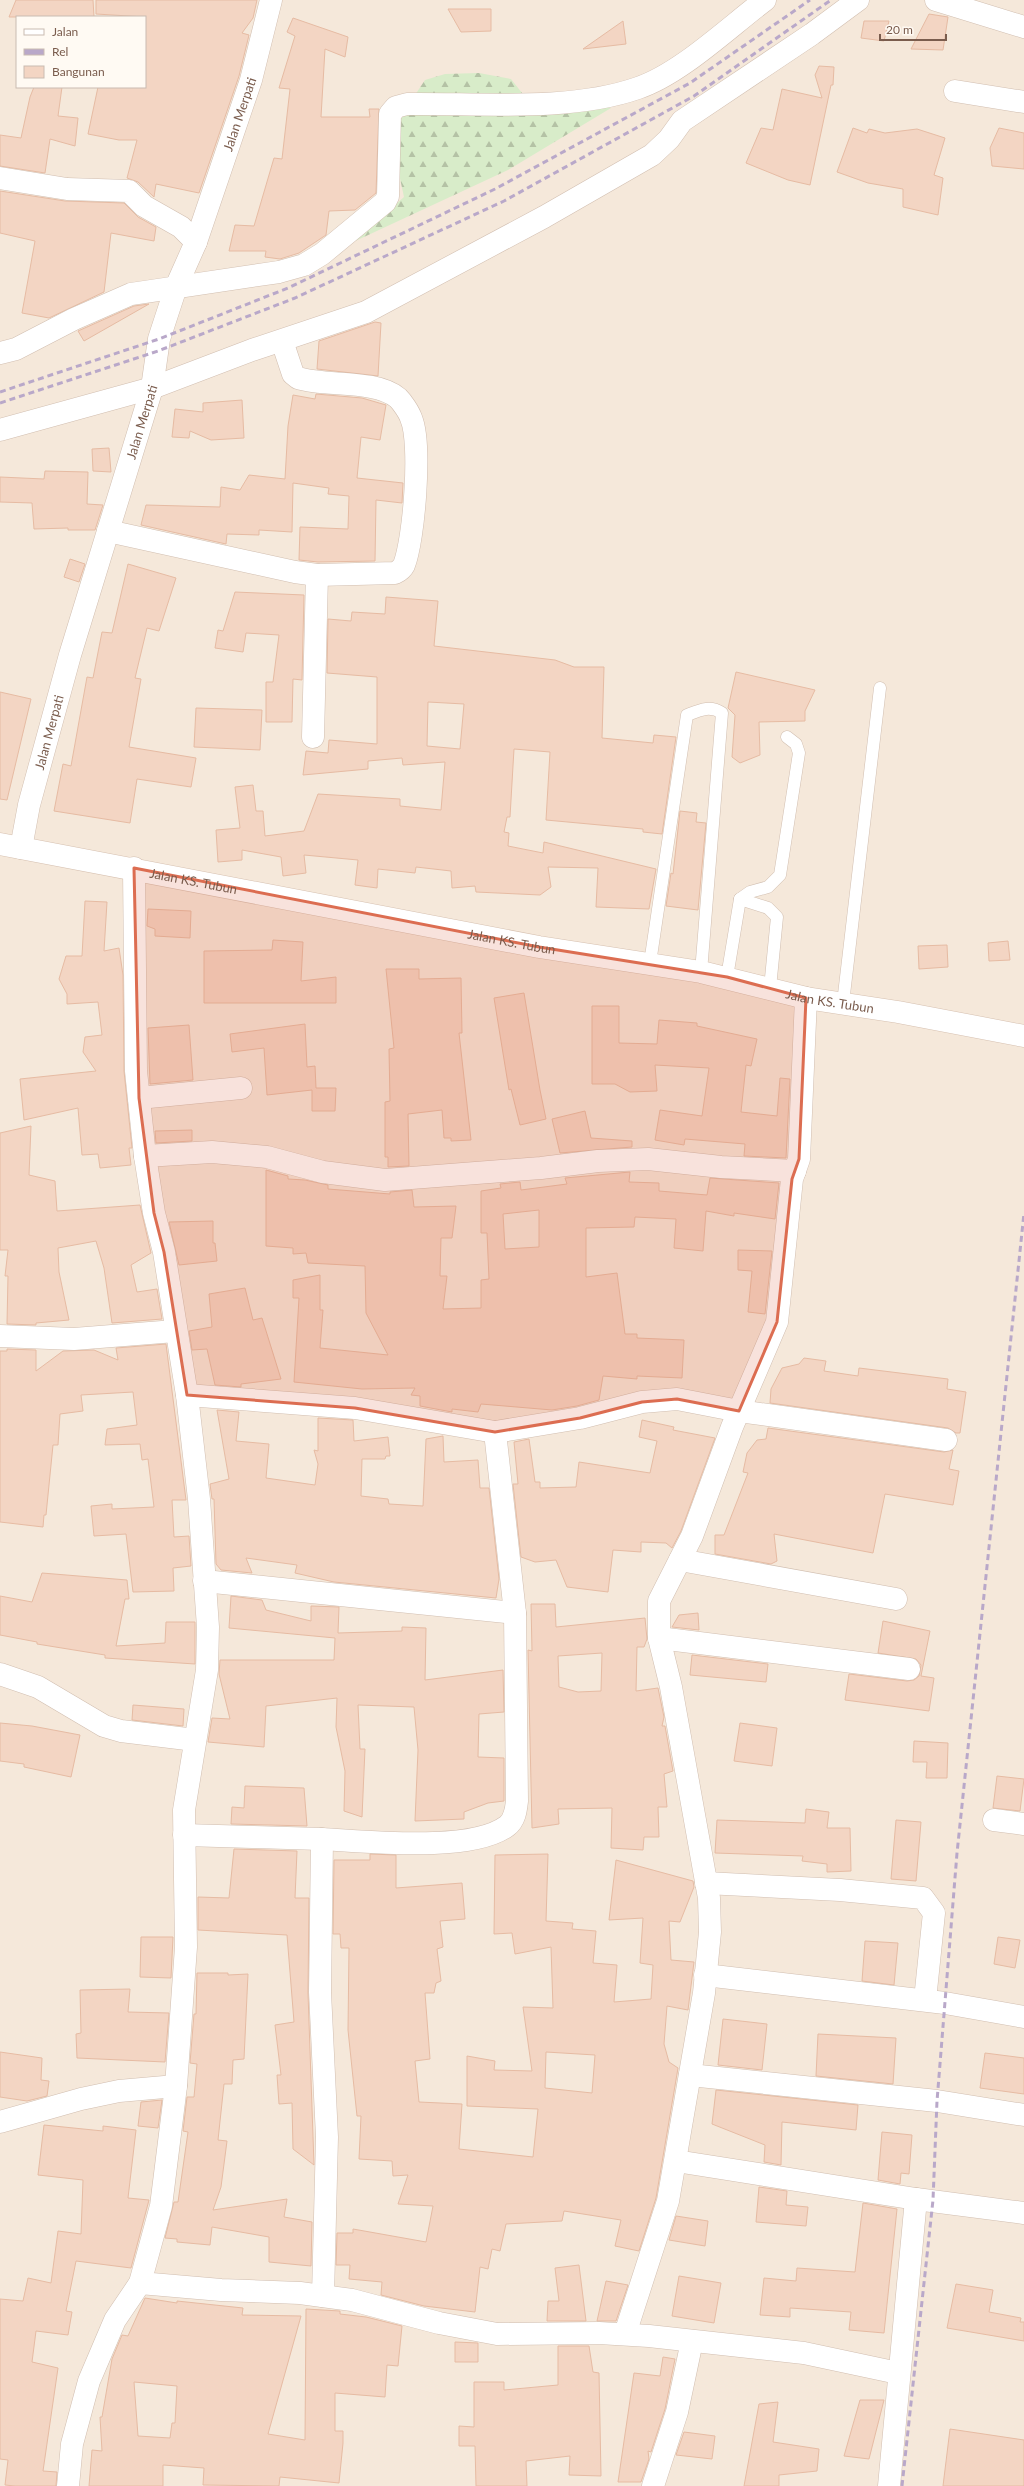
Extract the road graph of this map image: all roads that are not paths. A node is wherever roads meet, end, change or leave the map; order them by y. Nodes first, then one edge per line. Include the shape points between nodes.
1 (271, 0) edge
2 (765, 0) edge
3 (858, 0) edge
4 (936, 0) edge
5 (1024, 27) edge
6 (955, 92) dead end
7 (1024, 102) edge
8 (0, 178) edge
9 (196, 242) junction
10 (176, 287) junction
11 (282, 341) junction
12 (0, 353) edge
13 (152, 388) junction
14 (0, 430) edge
15 (108, 531) junction
16 (317, 575) junction
17 (880, 688) dead end
18 (313, 737) dead end
19 (787, 737) dead end
20 (10, 846) edge
21 (134, 868) junction
22 (740, 899) junction
23 (650, 963) junction
24 (701, 972) junction
25 (727, 977) junction
26 (770, 988) junction
27 (806, 998) junction
28 (843, 1003) junction
29 (1024, 1036) edge
30 (241, 1088) dead end
31 (139, 1098) junction
32 (145, 1156) junction
33 (795, 1171) junction
34 (175, 1331) junction
35 (0, 1336) edge
36 (187, 1395) junction
37 (739, 1412) junction
38 (495, 1432) junction
39 (946, 1440) dead end
40 (680, 1560) junction
41 (204, 1581) junction
42 (896, 1599) dead end
43 (515, 1614) junction
44 (659, 1638) junction
45 (909, 1669) dead end
46 (0, 1674) edge
47 (195, 1740) junction
48 (994, 1820) dead end
49 (1024, 1824) edge
50 (184, 1835) junction
51 (322, 1839) junction
52 (706, 1884) junction
53 (706, 1975) junction
54 (925, 2000) junction
55 (1024, 2017) edge
56 (690, 2075) junction
57 (176, 2086) junction
58 (1024, 2115) edge
59 (0, 2122) edge
60 (676, 2161) junction
61 (916, 2199) junction
62 (1024, 2213) edge
63 (140, 2283) junction
64 (323, 2296) junction
65 (625, 2334) junction
66 (692, 2341) junction
67 (898, 2373) junction
68 (68, 2486) edge
69 (653, 2486) edge
70 (889, 2486) edge

1 - 9 street, Jalan Merpati via 251,80
2 - 10 street via 672,71 638,88 566,103 408,104 396,107 390,114 388,196 368,217 304,265 279,272
3 - 11 street via 682,121 662,146 626,171 366,312
4 - 5 street
6 - 7 street
8 - 9 street via 67,190 129,192 144,206 181,227
9 - 10 street, Jalan Merpati
10 - 12 street via 131,294 74,319 16,349
10 - 13 street, Jalan Merpati via 159,339
11 - 13 street
11 - 16 street via 293,374 298,378 386,391 399,399 412,419 418,463 413,519 404,566 395,573
13 - 14 street
13 - 15 street, Jalan Merpati
15 - 16 street
15 - 20 street, Jalan Merpati via 28,805
16 - 18 street
17 - 28 lane
19 - 22 lane via 796,744 799,753 780,875 768,887 750,892
20 - 21 street, Jalan KS. Tubun
21 - 23 street, Jalan KS. Tubun via 539,947
21 - 31 street via 136,1071
22 - 25 lane
22 - 26 lane via 768,908 777,917
23 - 24 street, Jalan KS. Tubun
23 - 24 lane via 687,715 701,709 715,708 722,713
24 - 25 street, Jalan KS. Tubun
25 - 26 street, Jalan KS. Tubun
26 - 27 street, Jalan KS. Tubun
27 - 28 street, Jalan KS. Tubun
27 - 33 street via 799,1159
28 - 29 street, Jalan KS. Tubun
30 - 31 street
31 - 32 street
32 - 33 street via 212,1152 267,1157 323,1172 385,1180 648,1159 721,1167
32 - 34 street via 154,1213 164,1252
33 - 37 street via 792,1179 777,1322
34 - 35 street via 74,1339
34 - 36 street
36 - 38 street via 355,1408
36 - 41 street via 199,1499
37 - 38 street via 677,1398 642,1402 580,1418
37 - 39 street
37 - 40 street via 692,1536
38 - 43 street
40 - 42 street
40 - 44 street via 660,1601
41 - 43 street
41 - 47 street via 208,1627 207,1670
43 - 51 street via 517,1801 515,1816 508,1825 483,1837 445,1841
44 - 45 street
44 - 52 street via 671,1687
46 - 47 street via 38,1687 104,1726 121,1731
47 - 50 street via 187,1782
48 - 49 street
50 - 51 street
50 - 57 street via 186,1947
51 - 64 street via 320,1992 327,2137
52 - 53 street via 710,1932
52 - 54 street via 840,1890 923,1898 934,1913
53 - 54 street
53 - 56 street
54 - 55 street
56 - 58 street via 938,2101
56 - 60 street
57 - 59 street via 111,2093
57 - 63 street via 161,2206
60 - 61 street
60 - 65 street via 668,2201
61 - 62 street
61 - 67 street
63 - 64 street
63 - 68 street via 114,2320 89,2381 72,2444
64 - 65 street via 352,2300 439,2323 497,2334
65 - 66 street
66 - 67 street via 804,2353
66 - 69 street via 677,2412
67 - 70 street

